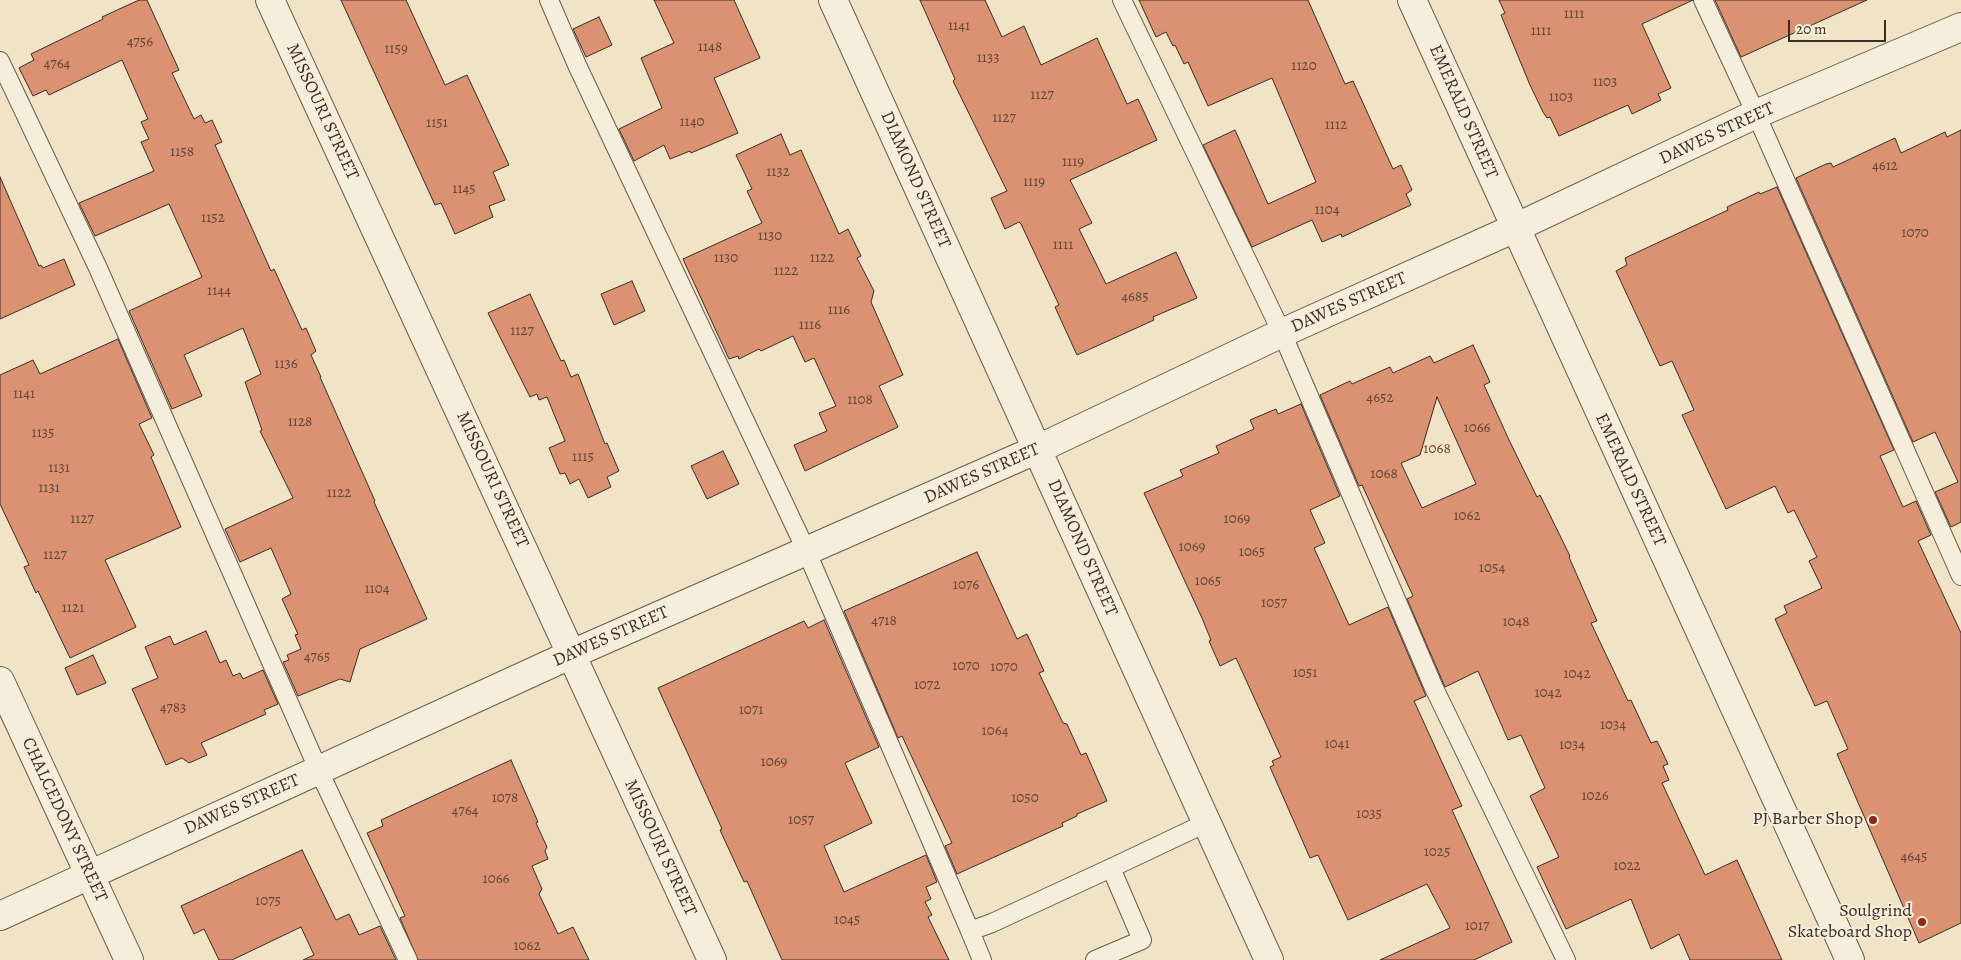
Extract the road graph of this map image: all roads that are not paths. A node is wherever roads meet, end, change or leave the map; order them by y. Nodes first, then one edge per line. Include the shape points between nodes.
1 (270, 0) edge
2 (549, 0) edge
3 (833, 0) edge
4 (1122, 0) edge
5 (1412, 0) edge
6 (1703, 0) edge
7 (1961, 27) edge
8 (0, 61) edge
9 (1756, 114) junction
10 (1516, 228) junction
11 (1282, 333) junction
12 (1038, 450) junction
13 (806, 550) junction
14 (1961, 576) edge
15 (572, 654) junction
16 (0, 681) edge
17 (319, 771) junction
18 (1206, 823) junction
19 (1112, 868) junction
20 (89, 874) junction
21 (0, 916) edge
22 (970, 931) junction
23 (128, 960) edge
24 (408, 960) edge
25 (712, 960) edge
26 (982, 960) edge
27 (1094, 960) edge
28 (1270, 960) edge
29 (1566, 960) edge
30 (1850, 960) edge

1 - 15 street, MISSOURI STREET
2 - 13 lane
3 - 12 street, DIAMOND STREET
4 - 11 lane
5 - 10 street, EMERALD STREET
6 - 9 lane
7 - 9 street, DAWES STREET
8 - 17 lane via 98,268
9 - 10 street, DAWES STREET
9 - 14 lane
10 - 11 street, DAWES STREET
10 - 30 street, EMERALD STREET
11 - 12 street, DAWES STREET
11 - 29 lane via 1434,688
12 - 13 street, DAWES STREET
12 - 18 street, DIAMOND STREET
13 - 15 street, DAWES STREET
13 - 22 lane
15 - 17 street, DAWES STREET
15 - 25 street, MISSOURI STREET
16 - 20 street, CHALCEDONY STREET
17 - 20 street, DAWES STREET
17 - 24 lane
18 - 19 lane
18 - 28 street, DIAMOND STREET
19 - 22 lane
19 - 27 lane via 1142,940
20 - 21 street, DAWES STREET
20 - 23 street, CHALCEDONY STREET
22 - 26 lane

